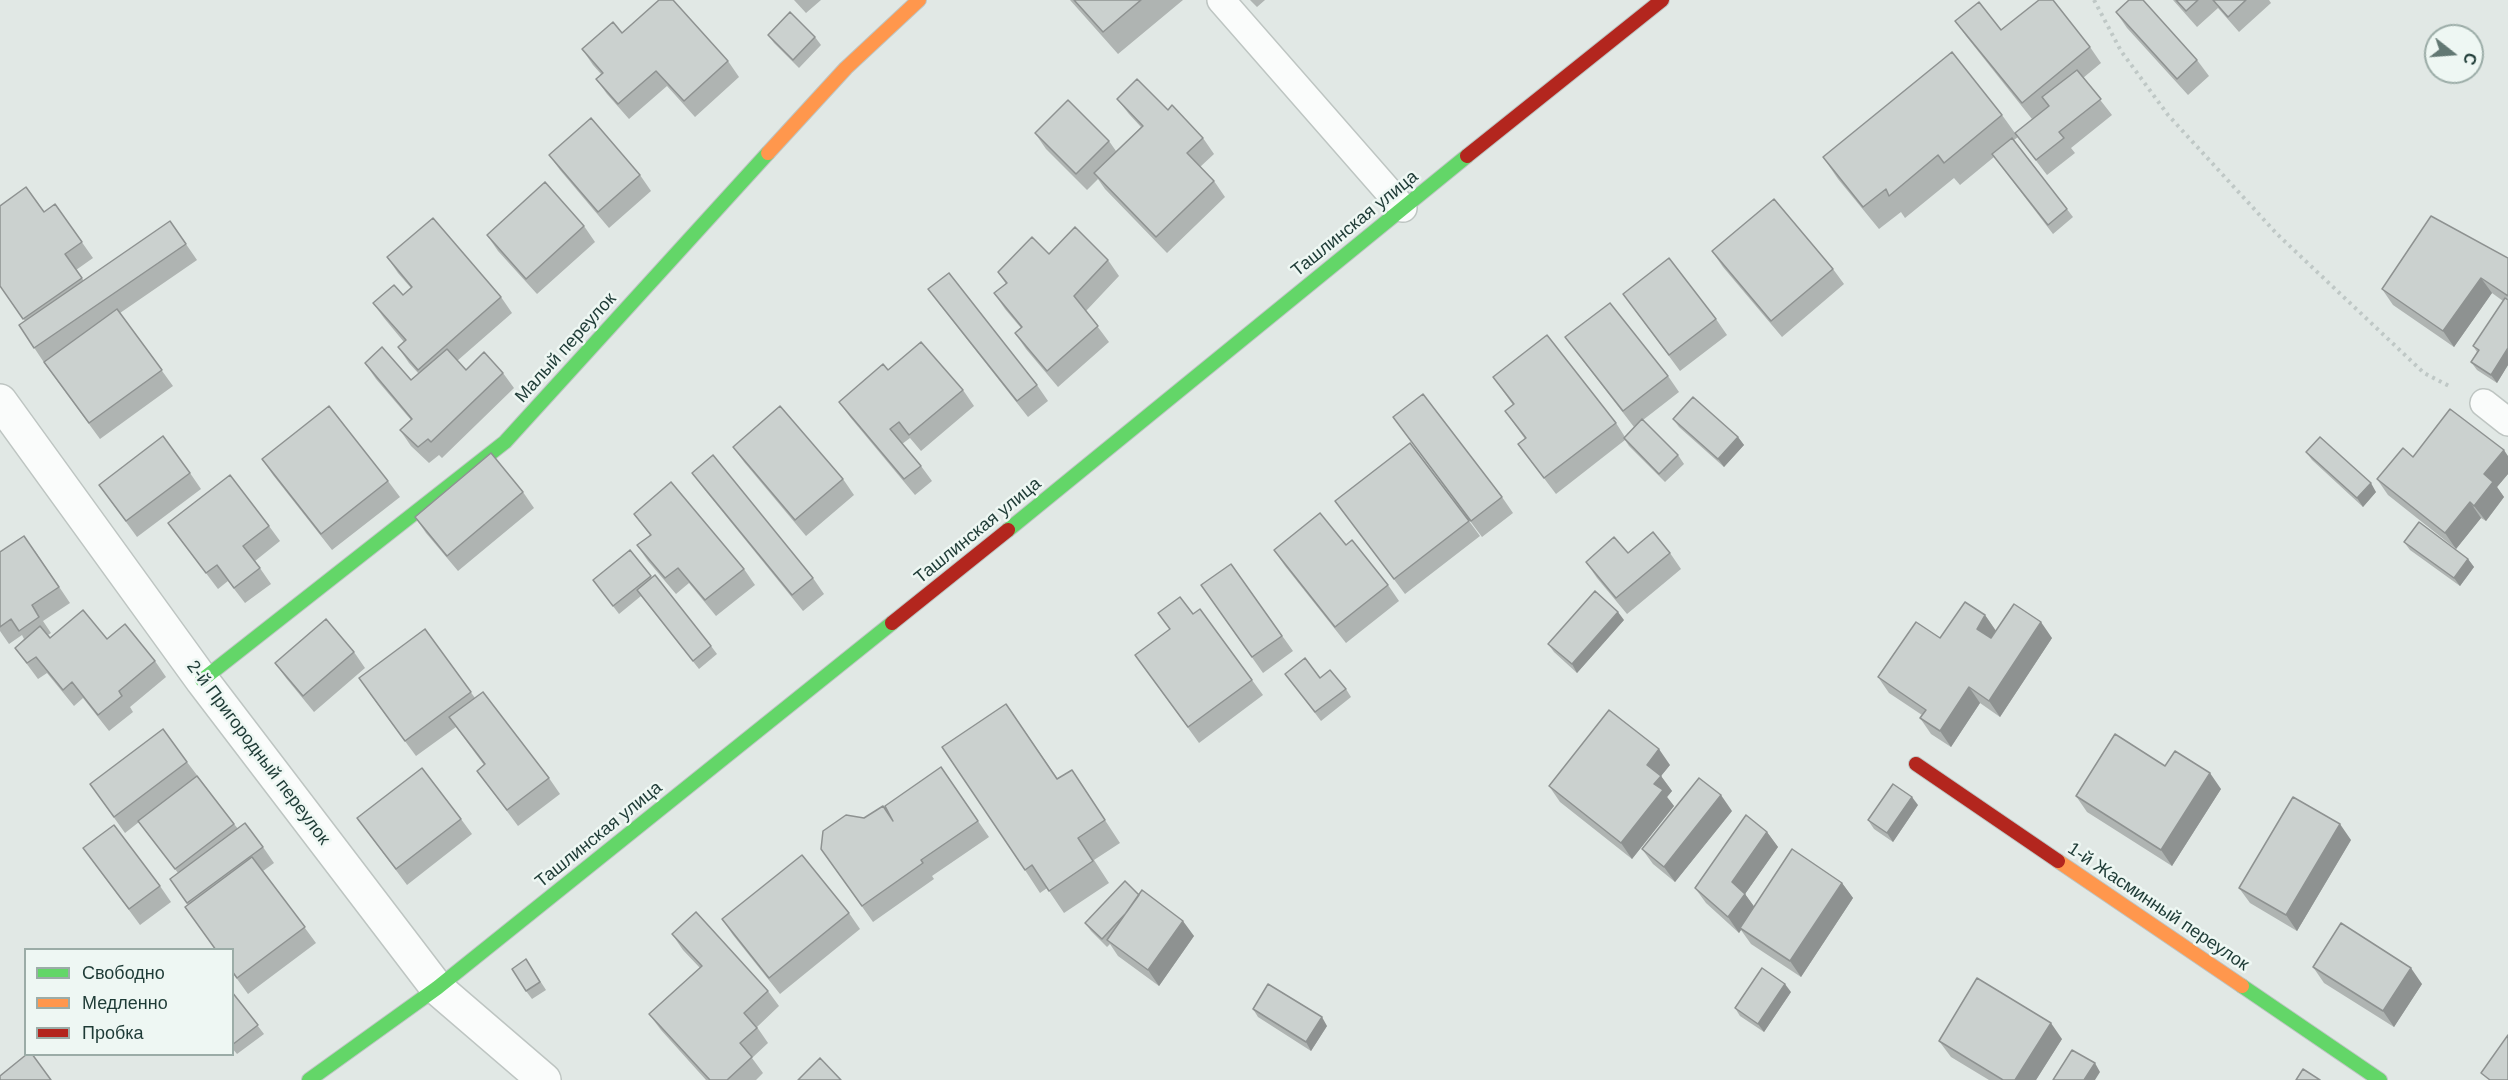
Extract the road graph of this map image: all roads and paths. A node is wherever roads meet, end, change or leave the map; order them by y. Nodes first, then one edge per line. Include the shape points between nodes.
1 (919, 0) edge
2 (1221, 0) edge
3 (1662, 0) edge
4 (2094, 0) edge
5 (1403, 208) junction
6 (0, 402) edge
7 (2484, 403) joint
8 (2508, 422) edge
9 (202, 680) junction
10 (1916, 764) dead end
11 (437, 988) junction
12 (309, 1080) edge
13 (544, 1080) edge
14 (2380, 1080) edge

1 - 9 street, Малый переулок via 846,68 505,442
2 - 5 lane
3 - 5 street, Ташлинская улица
4 - 7 path via 2121,51 2168,115 2277,234 2424,373
5 - 11 street, Ташлинская улица via 1157,411
6 - 9 street, 2-й Пригородный переулок
7 - 8 lane
9 - 11 street, 2-й Пригородный переулок
10 - 14 street, 1-й Жасминный переулок
11 - 12 street, Ташлинская улица
11 - 13 street, 2-й Пригородный переулок

